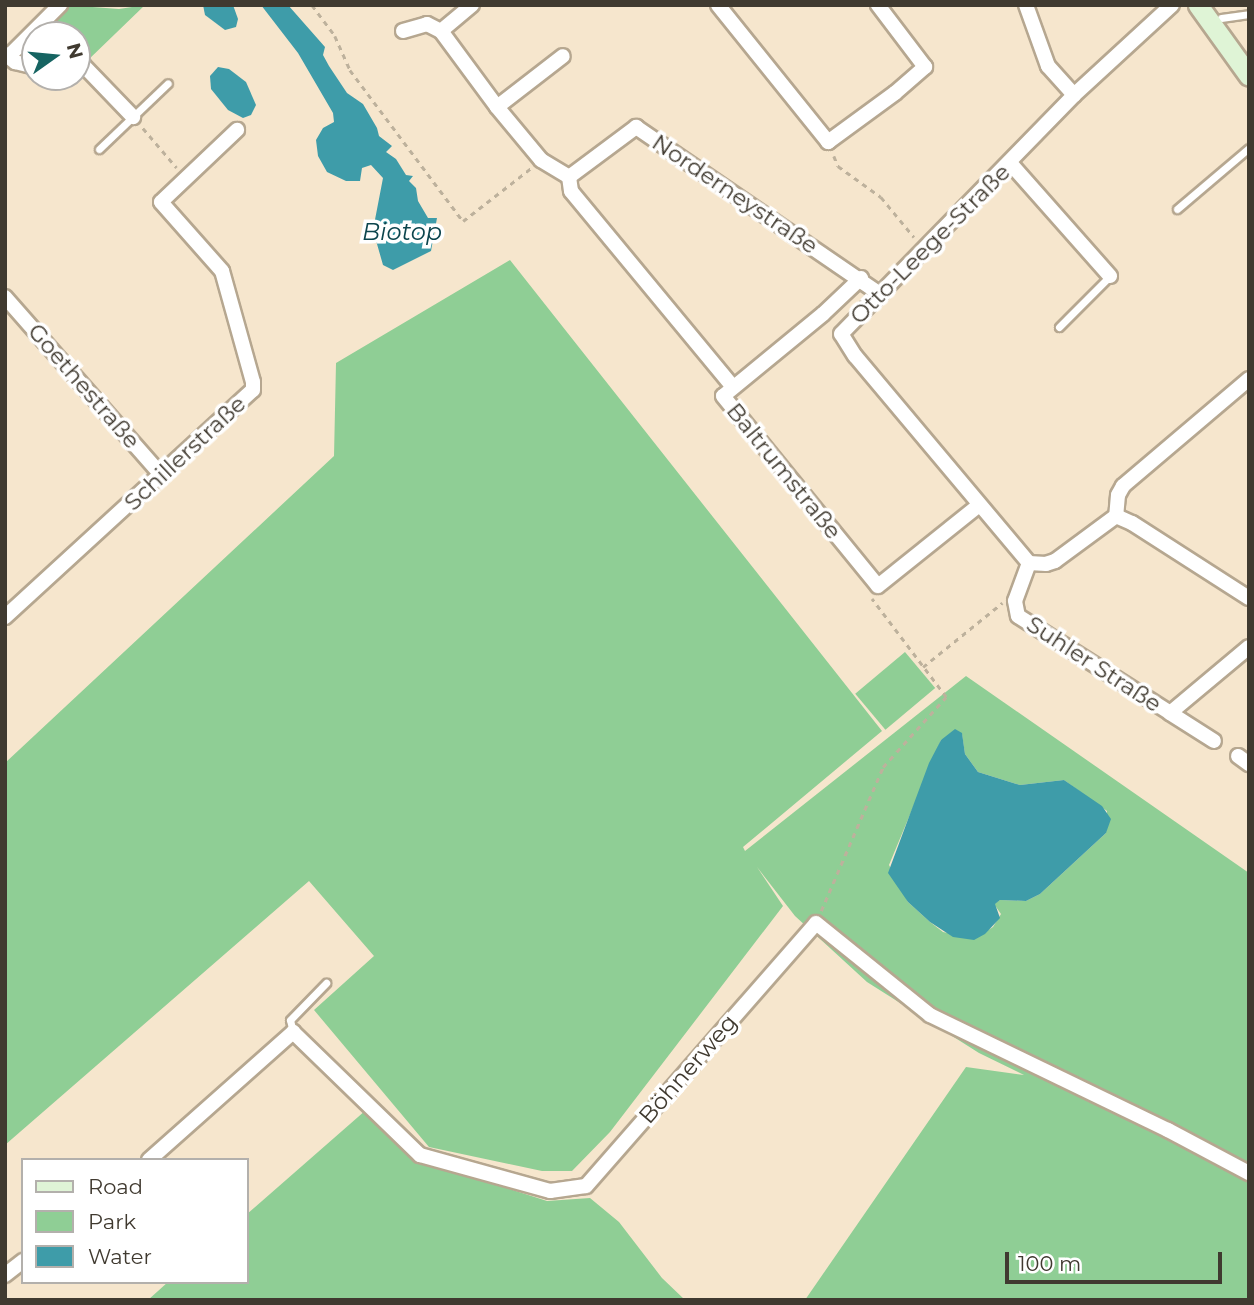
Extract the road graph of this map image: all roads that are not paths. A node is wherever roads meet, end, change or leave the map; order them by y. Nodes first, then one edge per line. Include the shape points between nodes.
1 (60, 5) edge
2 (472, 5) edge
3 (719, 5) edge
4 (878, 5) edge
5 (1026, 5) edge
6 (1172, 5) edge
7 (1198, 5) edge
8 (1249, 14) edge
9 (1222, 18) dead end
10 (403, 31) dead end
11 (442, 31) junction
12 (7, 56) edge
13 (563, 56) dead end
14 (91, 73) edge
15 (1249, 76) edge
16 (168, 83) dead end
17 (1074, 95) junction
18 (497, 107) junction
19 (133, 117) junction
20 (237, 130) dead end
21 (1249, 148) edge
22 (99, 149) dead end
23 (1010, 163) junction
24 (569, 177) junction
25 (1177, 209) dead end
26 (1110, 276) joint
27 (861, 278) junction
28 (880, 294) junction
29 (5, 297) edge
30 (823, 314) junction
31 (1059, 327) dead end
32 (841, 334) junction
33 (1249, 379) edge
34 (733, 387) junction
35 (162, 476) junction
36 (979, 505) junction
37 (1116, 516) junction
38 (1029, 564) junction
39 (1249, 598) edge
40 (5, 617) edge
41 (1249, 647) edge
42 (1170, 713) junction
43 (1214, 741) dead end
44 (326, 983) dead end
45 (293, 1031) junction
46 (151, 1158) edge
47 (1249, 1173) edge
48 (21, 1263) edge
49 (5, 1275) edge

1 - 12 street
2 - 11 street
3 - 4 street via 828,142 925,67
5 - 17 street via 1048,66
6 - 17 street, Otto-Leege-Straße
7 - 15 street
8 - 9 lane
10 - 11 street via 427,24
11 - 18 street
13 - 18 street
14 - 19 street
16 - 19 lane
17 - 23 street, Otto-Leege-Straße
18 - 24 street via 541,160
19 - 22 lane
20 - 35 street, Schillerstraße via 161,202 222,271 253,382 248,395
21 - 25 lane
23 - 26 street
23 - 28 street, Otto-Leege-Straße
24 - 27 street, Norderneystraße via 636,127
24 - 34 street via 571,191
26 - 31 lane
27 - 28 street, Norderneystraße
27 - 30 street, Baltrumstraße
28 - 32 street, Otto-Leege-Straße
29 - 35 street, Goethestraße
30 - 32 street
30 - 34 street, Baltrumstraße
32 - 36 street, Otto-Leege-Straße
33 - 37 street via 1124,486
34 - 36 street, Baltrumstraße via 723,396 878,586
35 - 40 street, Schillerstraße
36 - 38 street, Otto-Leege-Straße
37 - 38 street via 1055,561
37 - 39 street
38 - 42 street, Suhler Straße via 1015,601 1018,616
41 - 42 street, Suhler Straße
42 - 43 street
44 - 45 lane via 290,1020
45 - 46 street
45 - 47 street, Böhnerweg via 420,1155 550,1191 586,1186 816,923 930,1015
48 - 49 street

